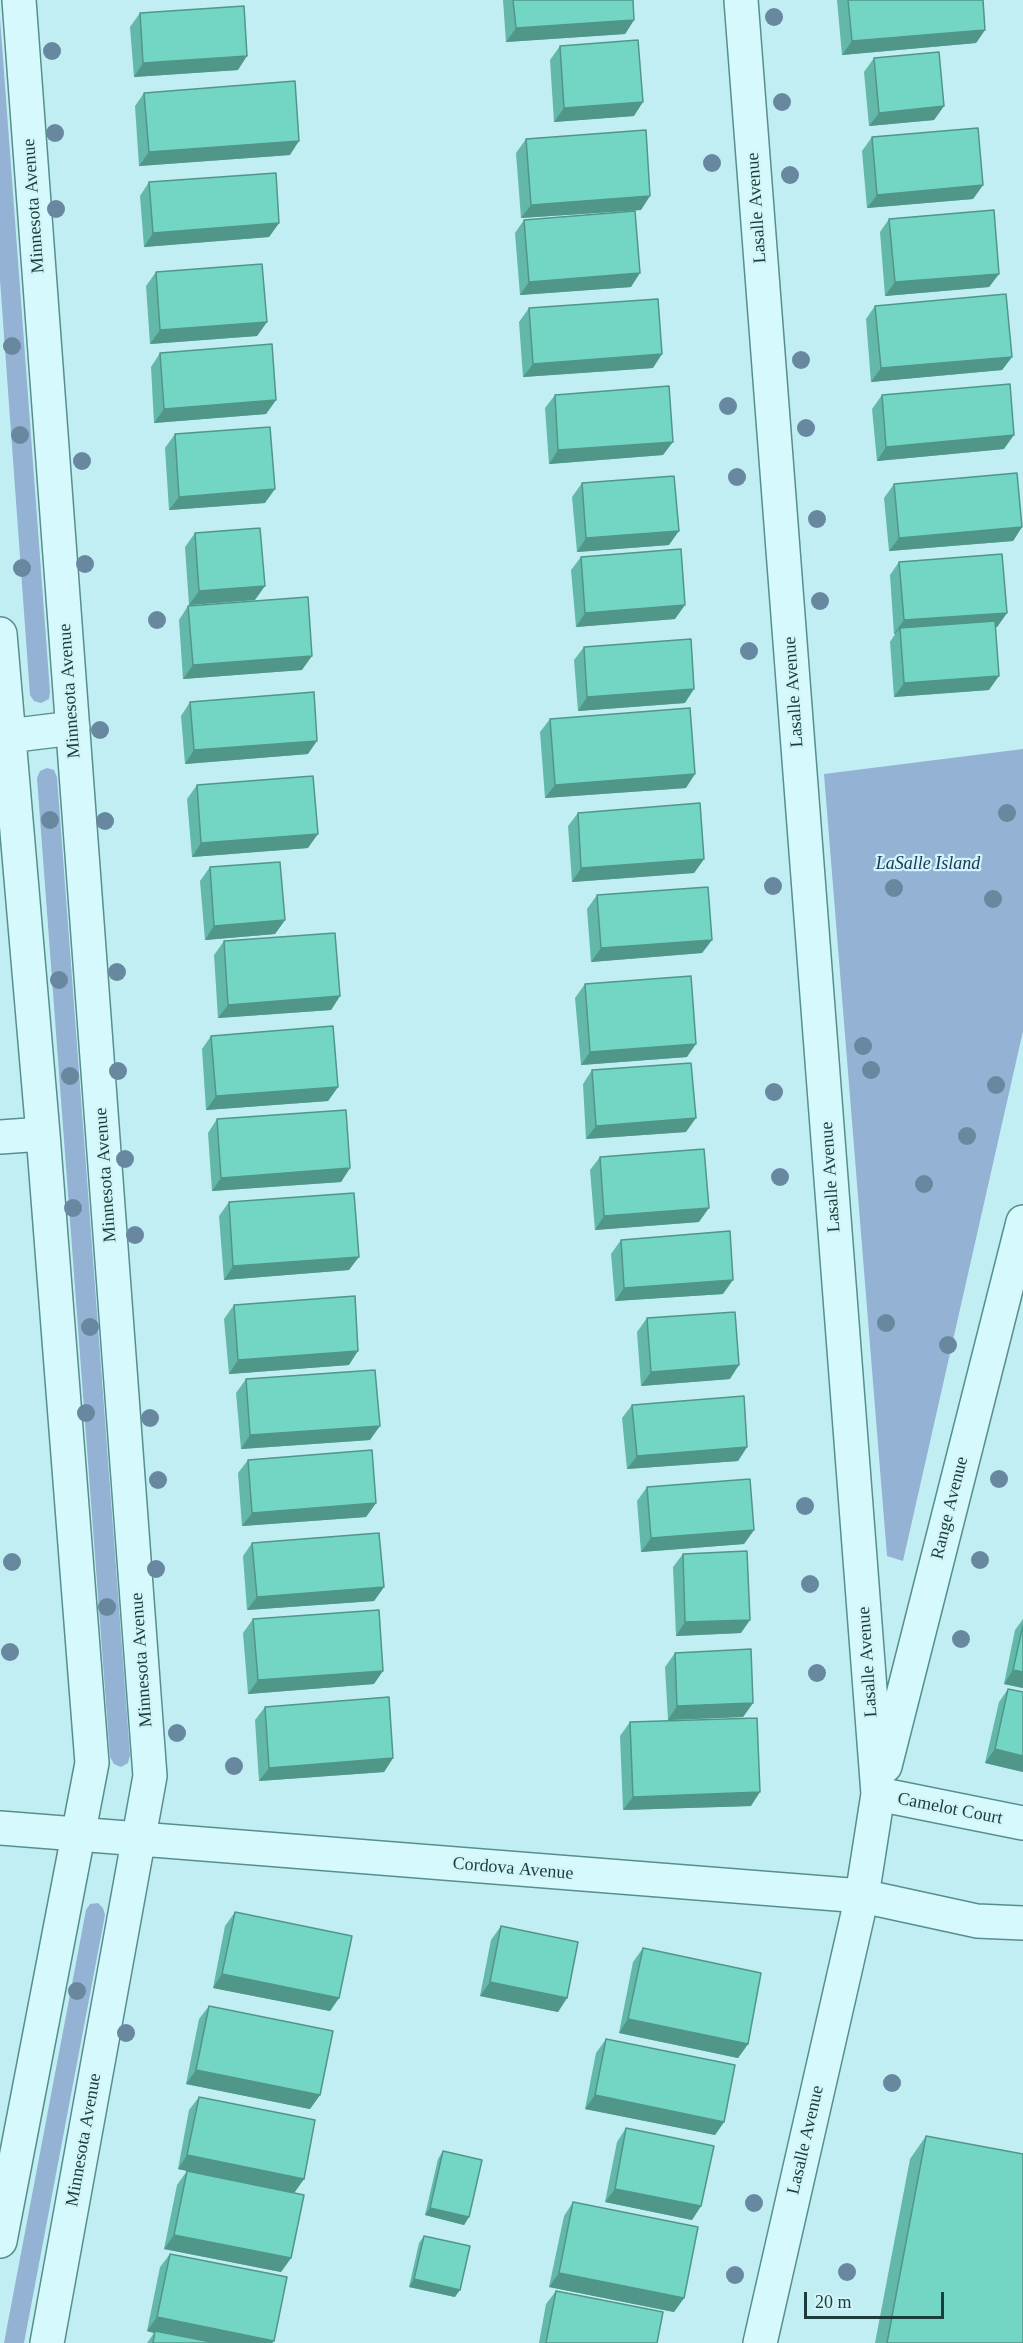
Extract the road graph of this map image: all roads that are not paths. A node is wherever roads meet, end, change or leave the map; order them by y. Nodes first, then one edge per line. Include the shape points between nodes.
1 (19, 0) edge
2 (741, 0) edge
3 (0, 634) edge
4 (73, 728) junction
5 (8, 736) junction
6 (43, 1134) junction
7 (0, 1137) edge
8 (1023, 1222) edge
9 (878, 1794) junction
10 (1023, 1823) edge
11 (0, 1828) edge
12 (77, 1834) junction
13 (139, 1839) junction
14 (862, 1896) junction
15 (1023, 1923) edge
16 (0, 2241) edge
17 (46, 2343) edge
18 (760, 2343) edge

1 - 4 street, Minnesota Avenue
2 - 9 street, Lasalle Avenue
3 - 5 street
4 - 5 street
4 - 13 street, Minnesota Avenue via 150,1776
5 - 6 street
6 - 7 street
6 - 12 street via 92,1763
8 - 9 street, Range Avenue
9 - 10 street, Camelot Court
9 - 14 street, Lasalle Avenue
11 - 12 street, Cordova Avenue
12 - 13 street, Cordova Avenue
12 - 16 street
13 - 14 street, Cordova Avenue
13 - 17 street, Minnesota Avenue
14 - 15 street, Cordova Avenue via 977,1921
14 - 18 street, Lasalle Avenue

